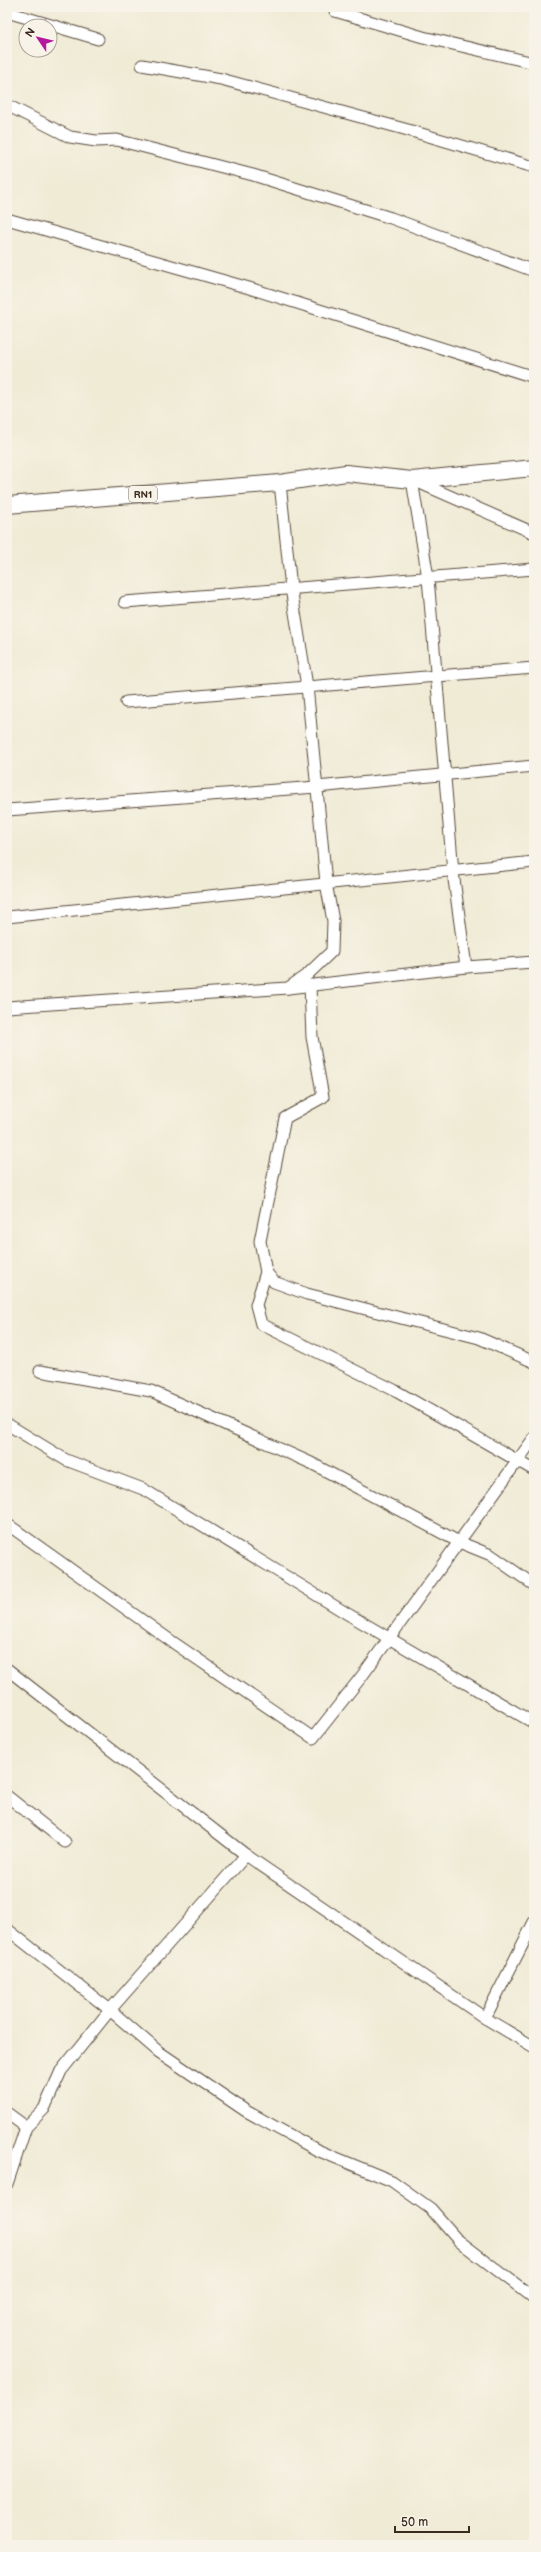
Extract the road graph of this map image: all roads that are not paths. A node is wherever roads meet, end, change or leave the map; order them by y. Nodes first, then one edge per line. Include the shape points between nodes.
1 (334, 11) dead end
2 (7, 12) edge
3 (98, 39) dead end
4 (534, 63) edge
5 (142, 65) dead end
6 (7, 105) edge
7 (534, 167) edge
8 (7, 219) edge
9 (534, 271) edge
10 (534, 376) edge
11 (534, 468) edge
12 (412, 480) junction
13 (280, 483) junction
14 (7, 505) edge
15 (534, 533) edge
16 (534, 569) edge
17 (428, 578) junction
18 (291, 588) junction
19 (125, 602) dead end
20 (534, 668) edge
21 (438, 677) junction
22 (307, 686) junction
23 (126, 702) dead end
24 (534, 766) edge
25 (445, 776) junction
26 (317, 787) junction
27 (7, 810) edge
28 (534, 862) edge
29 (453, 872) junction
30 (326, 883) junction
31 (7, 917) edge
32 (534, 962) edge
33 (466, 967) junction
34 (310, 985) junction
35 (288, 988) junction
36 (7, 1007) edge
37 (266, 1272) junction
38 (534, 1362) edge
39 (40, 1371) dead end
40 (7, 1424) edge
41 (534, 1438) edge
42 (518, 1460) junction
43 (534, 1470) edge
44 (7, 1524) edge
45 (459, 1542) junction
46 (534, 1585) edge
47 (389, 1639) junction
48 (7, 1669) edge
49 (534, 1724) edge
50 (7, 1796) edge
51 (65, 1842) dead end
52 (246, 1855) junction
53 (534, 1922) edge
54 (7, 1929) edge
55 (110, 2010) junction
56 (485, 2018) junction
57 (534, 2047) edge
58 (7, 2113) edge
59 (26, 2127) junction
60 (7, 2184) edge
61 (534, 2298) edge

1 - 4 street
2 - 3 street
5 - 7 street via 221,78
6 - 9 street via 70,137 96,141 117,140 253,175 391,218
8 - 10 street via 234,284
11 - 12 highway, RN1
12 - 13 highway, RN1 via 346,473
12 - 15 street
12 - 17 street
13 - 14 highway, RN1
13 - 18 street
16 - 17 street
17 - 18 street
17 - 21 street
18 - 19 street
18 - 22 street
20 - 21 street
21 - 22 street
21 - 25 street
22 - 23 street
22 - 26 street
24 - 25 street
25 - 26 street
25 - 29 street
26 - 27 street
26 - 30 street
28 - 29 street
29 - 30 street
29 - 33 street
30 - 31 street
30 - 35 street via 333,921 332,951 308,974
32 - 33 street
33 - 34 street
34 - 35 street
34 - 37 street via 312,1037 323,1097 285,1118 260,1241
35 - 36 street
37 - 38 street via 274,1282 307,1294 479,1338
37 - 42 street via 256,1305 261,1324 394,1390
39 - 45 street via 151,1390 311,1464
40 - 47 street via 66,1460 143,1489
41 - 42 street
42 - 43 street
42 - 45 street
44 - 47 street via 174,1643 314,1738
45 - 46 street via 491,1555
45 - 47 street
47 - 49 street
48 - 52 street
50 - 51 street
52 - 55 street
52 - 56 street
53 - 56 street
54 - 55 street
55 - 59 street via 62,2071 44,2109
55 - 61 street via 159,2052 246,2111 317,2150 392,2181 431,2209 459,2241
56 - 57 street
58 - 59 street
59 - 60 street

